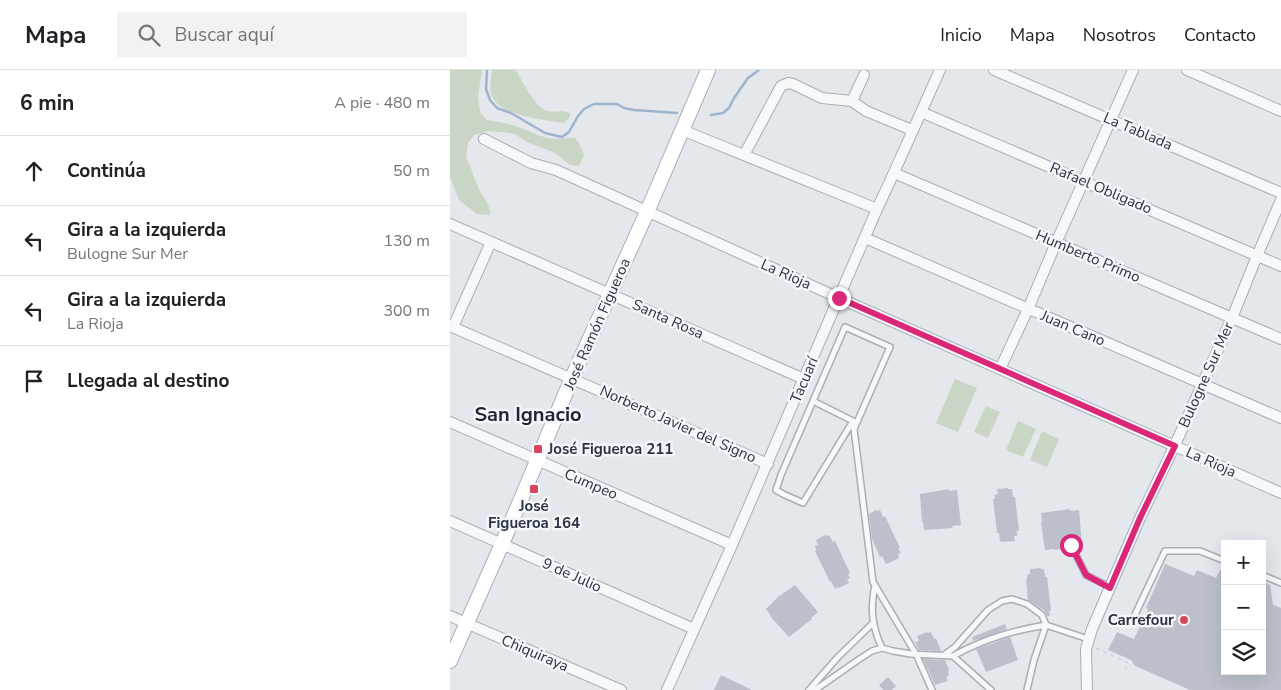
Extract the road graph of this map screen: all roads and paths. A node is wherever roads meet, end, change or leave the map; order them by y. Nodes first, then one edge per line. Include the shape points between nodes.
1 (708, 70) edge
2 (940, 70) edge
3 (994, 70) edge
4 (1132, 70) edge
5 (1187, 70) edge
6 (864, 75) dead end
7 (852, 101) junction
8 (921, 112) junction
9 (1281, 112) edge
10 (1110, 120) junction
11 (682, 130) junction
12 (912, 130) junction
13 (484, 139) dead end
14 (744, 155) junction
15 (894, 173) junction
16 (1083, 181) junction
17 (1281, 193) edge
18 (1281, 200) edge
19 (877, 209) junction
20 (647, 212) junction
21 (450, 224) edge
22 (865, 238) junction
23 (491, 242) junction
24 (1056, 243) junction
25 (1257, 256) junction
26 (1281, 266) edge
27 (610, 293) junction
28 (839, 298) junction
29 (1028, 309) junction
30 (1232, 318) junction
31 (452, 326) edge
32 (1281, 339) edge
33 (1000, 369) junction
34 (572, 378) junction
35 (804, 379) junction
36 (1202, 384) junction
37 (813, 401) junction
38 (1281, 418) edge
39 (853, 421) junction
40 (450, 422) edge
41 (854, 429) junction
42 (1175, 446) junction
43 (538, 460) junction
44 (768, 464) junction
45 (1281, 493) edge
46 (450, 521) edge
47 (502, 544) junction
48 (732, 545) junction
49 (1071, 545) dead end
50 (1221, 559) edge
51 (1266, 577) edge
52 (1281, 583) edge
53 (875, 585) junction
54 (1110, 588) junction
55 (450, 616) edge
56 (1133, 619) dead end
57 (467, 623) junction
58 (873, 623) junction
59 (1046, 624) junction
60 (694, 629) junction
61 (1087, 641) junction
62 (882, 648) junction
63 (916, 654) junction
64 (944, 655) junction
65 (953, 656) junction
66 (450, 660) edge
67 (1126, 669) dead end
68 (621, 690) edge
69 (667, 690) edge
70 (809, 690) edge
71 (815, 690) edge
72 (932, 690) edge
73 (991, 690) edge
74 (1027, 690) edge
75 (1087, 690) edge

1 - 11 main road, José Ramón Figueroa
2 - 8 street, Tacuarí
3 - 10 street, La Tablada
4 - 10 street
5 - 9 street
6 - 7 street
7 - 12 street via 866,111
7 - 14 street via 822,98 793,84 784,84
8 - 12 street, Tacuarí
8 - 16 street, Rafael Obligado
10 - 16 street
10 - 17 street, La Tablada
11 - 14 street
11 - 20 main road, José Ramón Figueroa
12 - 15 street, Tacuarí
13 - 20 street, La Rioja via 531,163 556,170
14 - 19 street
15 - 19 street, Tacuarí
15 - 24 street, Humberto Primo
16 - 24 street
16 - 25 street, Rafael Obligado
18 - 25 street, Bulogne Sur Mer
19 - 22 street, Tacuarí
20 - 27 main road, José Ramón Figueroa
20 - 28 street, La Rioja
21 - 23 street, Santa Rosa
22 - 28 street, Tacuarí
22 - 29 street, Juan Cano
23 - 27 street, Santa Rosa
23 - 31 street
24 - 29 street
24 - 30 street, Humberto Primo
25 - 26 street, Rafael Obligado
25 - 30 street, Bulogne Sur Mer
27 - 34 main road, José Ramón Figueroa
27 - 35 street, Santa Rosa
28 - 33 street, La Rioja
28 - 35 street, Tacuarí
29 - 33 street
29 - 36 street, Juan Cano
30 - 32 street, Humberto Primo
30 - 36 street, Bulogne Sur Mer
31 - 34 street, Norberto Javier del Signo
33 - 42 street, La Rioja
34 - 43 main road, José Ramón Figueroa
34 - 44 street, Norberto Javier del Signo
35 - 44 street, Tacuarí
36 - 38 street, Juan Cano
36 - 42 street, Bulogne Sur Mer
37 - 39 lane
37 - 39 lane via 776,490 783,494 803,502
37 - 41 lane via 845,327 890,347
39 - 41 lane
40 - 43 street, Cumpeo
41 - 53 lane
42 - 45 street, La Rioja
42 - 54 street, Bulogne Sur Mer
43 - 47 main road, José Ramón Figueroa
43 - 48 street, Cumpeo
44 - 48 street, Tacuarí
46 - 47 street, 9 de Julio
47 - 57 main road, José Ramón Figueroa
47 - 60 street, 9 de Julio
48 - 60 street, Tacuarí
49 - 54 lane via 1086,575
50 - 56 lane via 1200,551 1165,551
51 - 52 lane
53 - 58 lane
53 - 63 lane
54 - 61 street, Bulogne Sur Mer
55 - 57 street, Chiquiraya
57 - 66 main road, José Ramón Figueroa
57 - 68 street, Chiquiraya
58 - 62 lane
58 - 70 lane
59 - 61 lane
59 - 64 lane via 1042,615 1027,604 1012,599 1002,601 988,610
59 - 65 lane via 996,636
59 - 74 lane
60 - 69 street, Tacuarí
61 - 67 path via 1128,663
61 - 75 street, Bulogne Sur Mer
62 - 63 lane
62 - 71 lane via 872,651
63 - 64 lane
63 - 72 lane
64 - 65 lane
65 - 73 lane

